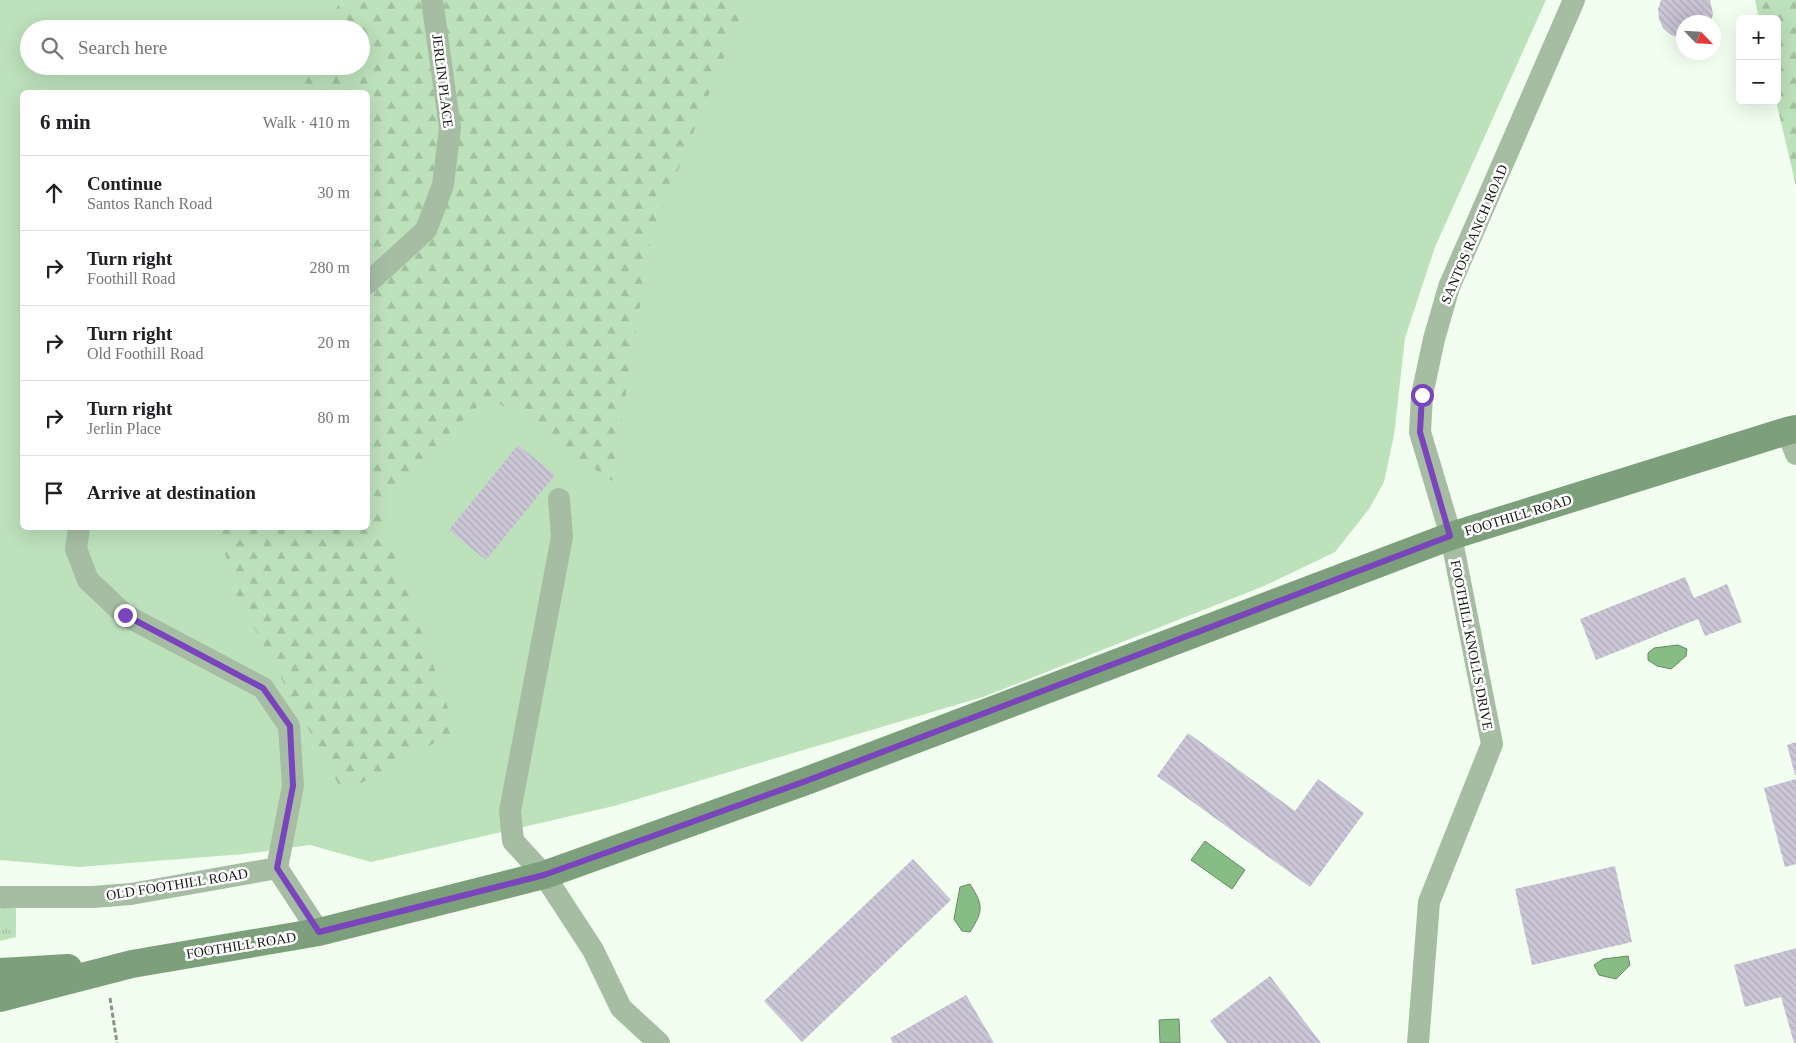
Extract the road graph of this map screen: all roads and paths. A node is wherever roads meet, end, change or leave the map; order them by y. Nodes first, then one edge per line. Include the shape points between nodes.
1 (432, 0) edge
2 (1574, 0) edge
3 (370, 281) edge
4 (1793, 438) edge
5 (558, 499) dead end
6 (80, 530) edge
7 (1450, 536) junction
8 (277, 868) junction
9 (544, 875) junction
10 (0, 897) edge
11 (319, 932) junction
12 (119, 967) junction
13 (0, 972) edge
14 (0, 998) edge
15 (117, 1043) edge
16 (659, 1043) edge
17 (1418, 1043) edge

1 - 3 street, JERLIN PLACE via 450,128 442,185 426,230
2 - 7 street, SANTOS RANCH ROAD via 1449,286 1434,339 1422,395 1420,432
4 - 7 main road, FOOTHILL ROAD
5 - 9 street via 562,536 510,811 513,841
6 - 8 street via 76,549 88,580 125,615 263,688 290,726 293,786
7 - 9 main road, FOOTHILL ROAD via 806,781
7 - 17 street, FOOTHILL KNOLLS DRIVE via 1492,744 1429,902
8 - 10 street, OLD FOOTHILL ROAD via 131,894
8 - 11 street
9 - 11 main road, FOOTHILL ROAD
9 - 16 street via 593,950 621,1008
11 - 12 main road, FOOTHILL ROAD
12 - 13 main road, FOOTHILL ROAD
12 - 14 main road, FOOTHILL ROAD
12 - 15 path

